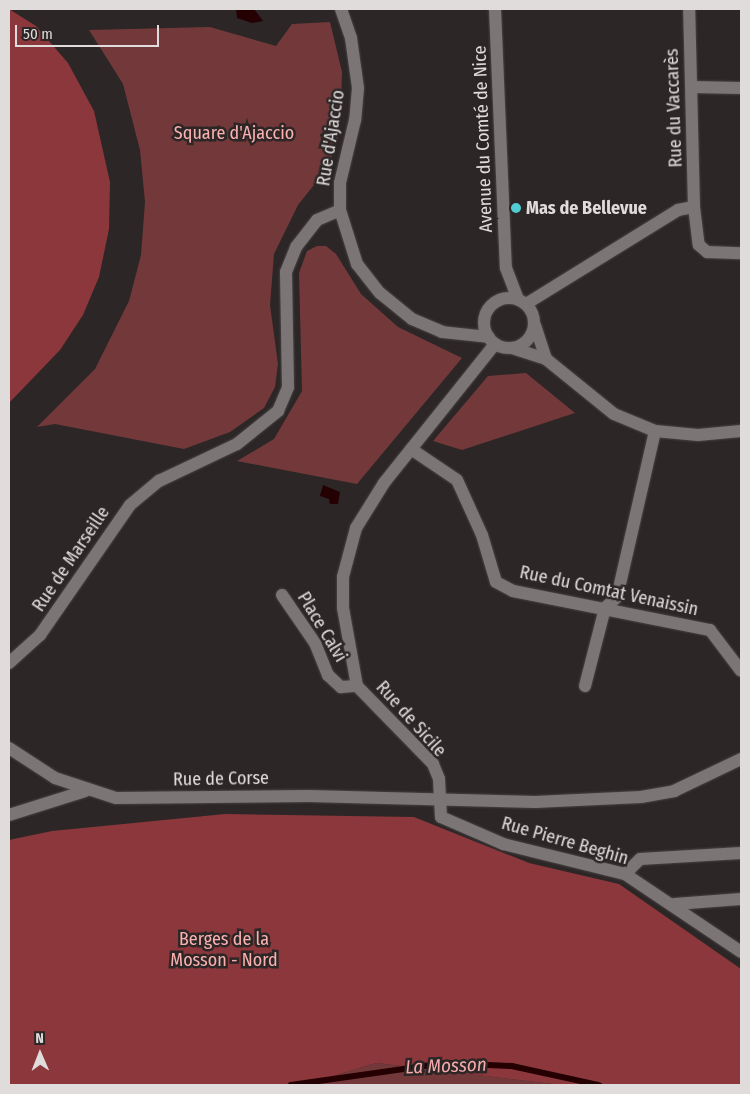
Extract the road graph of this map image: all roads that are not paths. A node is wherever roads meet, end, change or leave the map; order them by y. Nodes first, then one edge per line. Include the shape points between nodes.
1 (341, 9) edge
2 (495, 9) edge
3 (689, 9) edge
4 (692, 87) junction
5 (741, 88) edge
6 (694, 207) junction
7 (340, 210) junction
8 (741, 253) edge
9 (506, 268) junction
10 (522, 302) junction
11 (491, 306) junction
12 (534, 325) junction
13 (492, 340) junction
14 (512, 348) junction
15 (546, 359) junction
16 (655, 431) junction
17 (741, 431) edge
18 (412, 449) junction
19 (282, 595) dead end
20 (605, 608) junction
21 (9, 663) edge
22 (741, 671) edge
23 (357, 686) junction
24 (585, 686) dead end
25 (9, 748) edge
26 (741, 759) edge
27 (85, 791) junction
28 (437, 798) junction
29 (9, 815) edge
30 (741, 853) edge
31 (625, 874) junction
32 (741, 899) edge
33 (675, 904) junction
34 (741, 952) edge

1 - 7 street, Rue d'Ajaccio via 351,38 358,88 355,120 340,183
2 - 9 street, Avenue du Comté de Nice
3 - 4 street, Rue du Vaccarès
4 - 5 street
4 - 6 street, Rue du Vaccarès
6 - 8 street, Rue du Vaccarès via 699,245 707,252
6 - 10 street via 678,210
7 - 13 street, Rue d'Ajaccio via 357,264 380,293 412,319 442,332
7 - 21 street, Rue de Marseille via 317,220 296,247 286,272 288,387 278,411 238,444 159,481 130,505 40,635
9 - 10 street, Avenue du Comté de Nice
9 - 11 street, Avenue du Comté de Nice
10 - 11 street via 503,299
10 - 12 street
11 - 13 street via 484,322
12 - 14 street via 527,340
12 - 15 street
13 - 14 street
13 - 18 street, Rue de Sicile
14 - 15 street
15 - 16 street via 614,414
16 - 17 street via 698,435
16 - 20 street via 617,597
18 - 20 street, Rue du Comtat Venaissin via 457,480 482,535 496,582 513,591
18 - 23 street, Rue de Sicile via 370,506 347,552 343,608
19 - 23 street, Place Calvi via 315,643 328,675 341,687
20 - 22 street, Rue du Comtat Venaissin via 710,630
20 - 24 street
23 - 28 street, Rue de Sicile via 433,764 439,779
25 - 27 street, Rue de Corse via 35,768
26 - 28 street via 674,791 641,797 535,802
27 - 28 street, Rue de Corse via 116,798
27 - 29 street
28 - 31 street, Rue Pierre Beghin via 441,817 503,844
30 - 31 street via 640,859
31 - 33 street, Rue Pierre Beghin
32 - 33 street
33 - 34 street, Rue Pierre Beghin via 720,941

